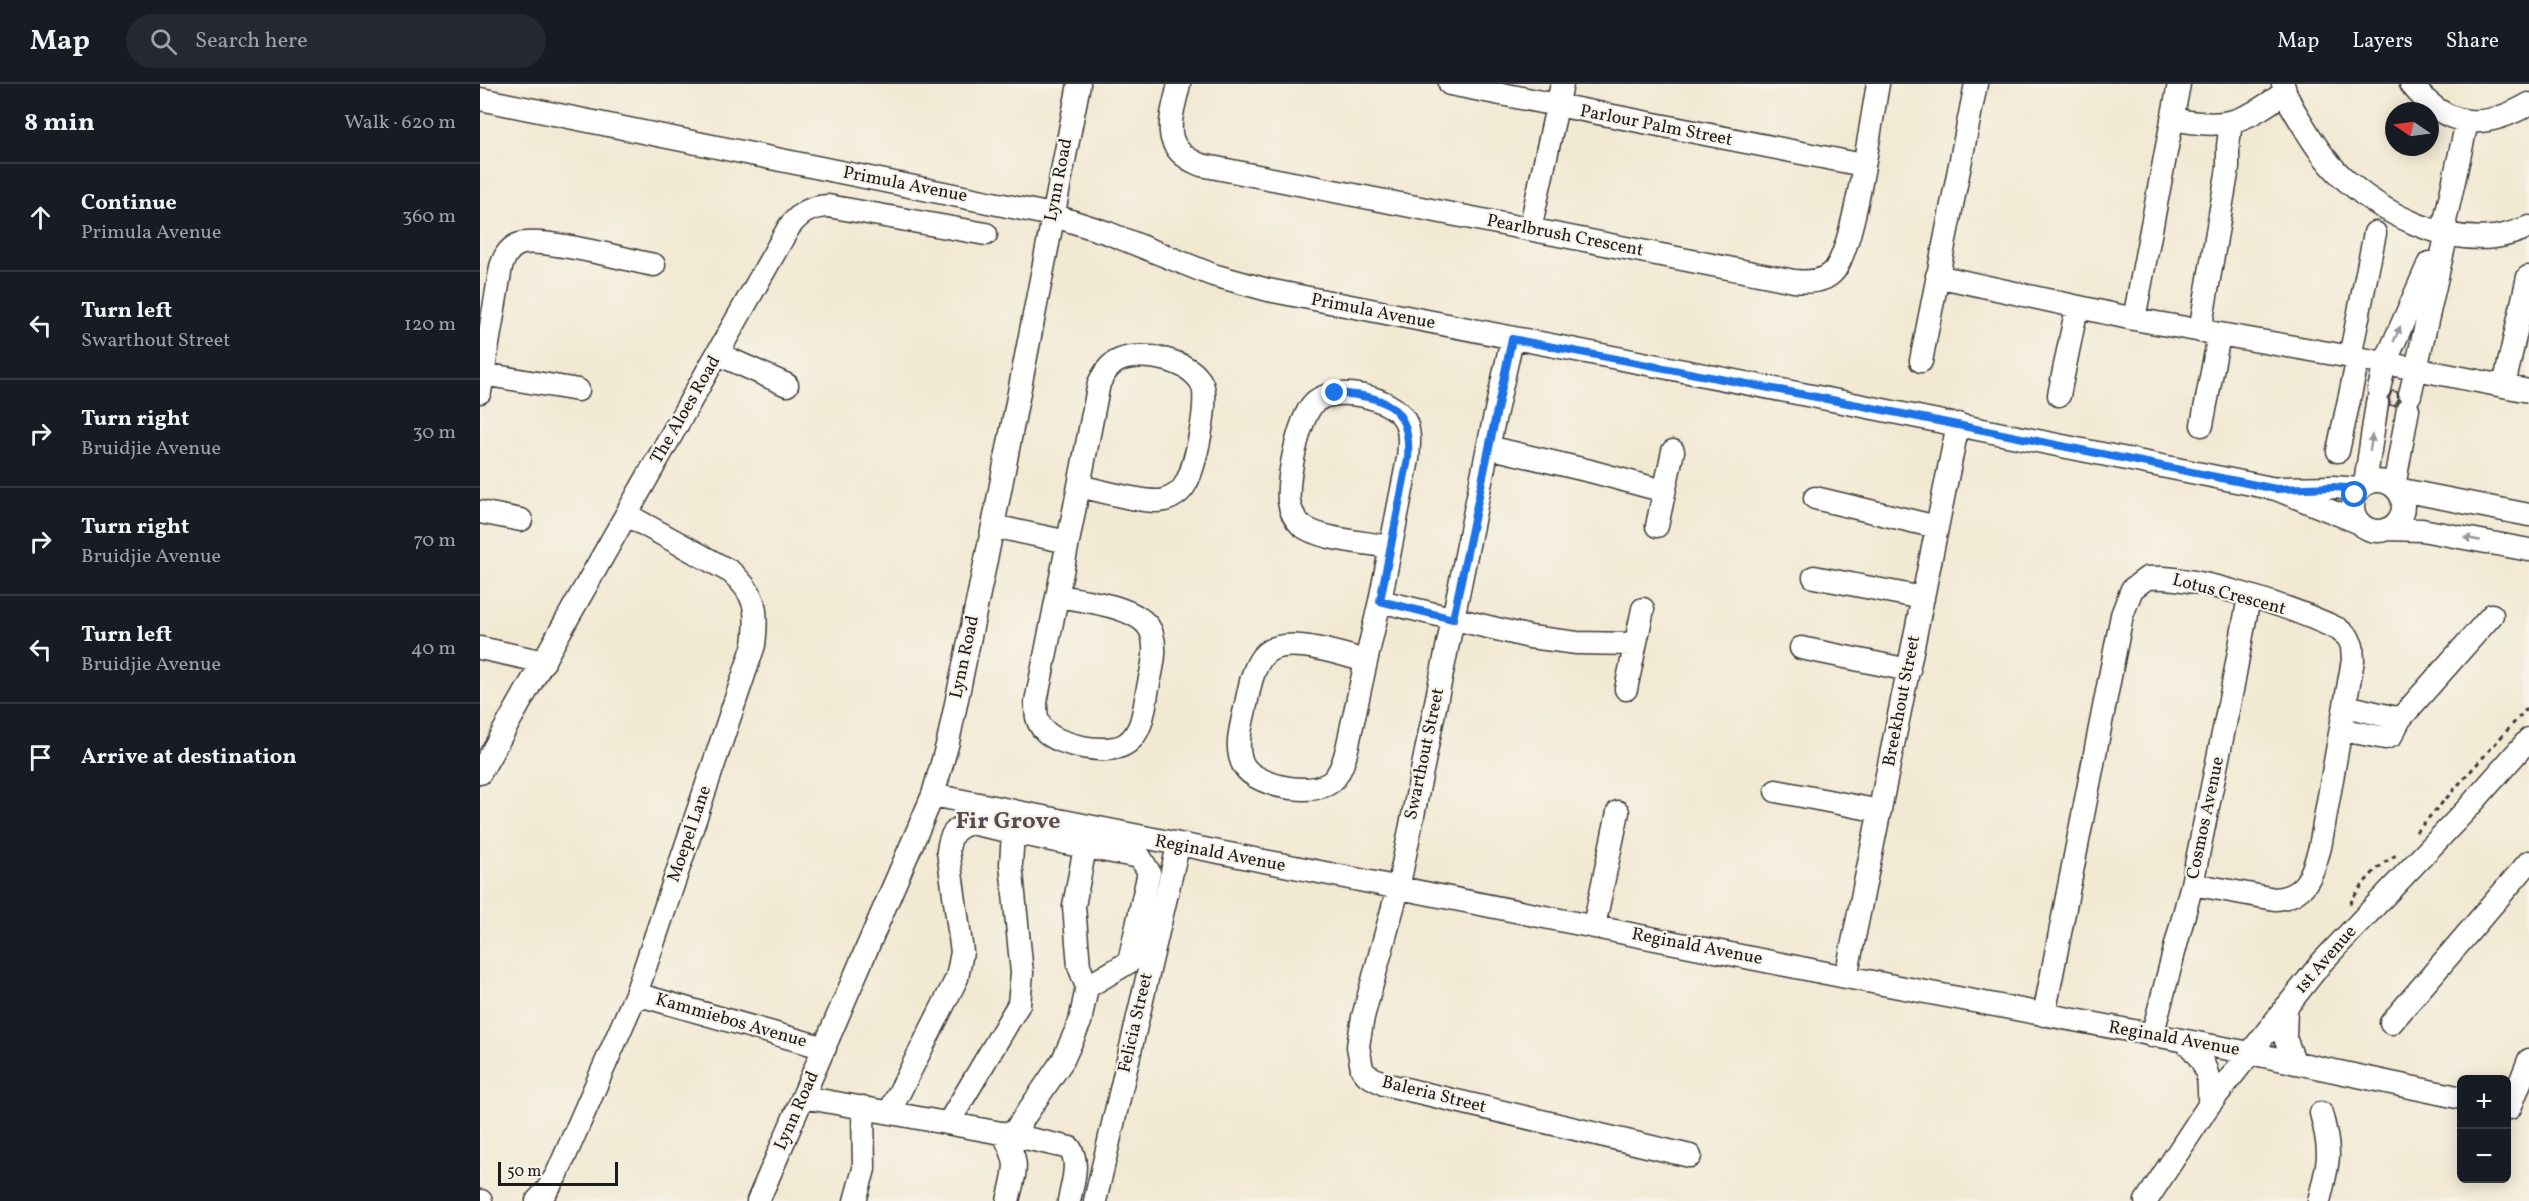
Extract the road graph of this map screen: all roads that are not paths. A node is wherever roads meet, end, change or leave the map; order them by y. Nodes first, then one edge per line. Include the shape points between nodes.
1 (1078, 84) edge
2 (1179, 84) edge
3 (1450, 84) edge
4 (1562, 84) edge
5 (1878, 84) edge
6 (1976, 84) edge
7 (2179, 84) edge
8 (2411, 84) edge
9 (2284, 89) edge
10 (480, 99) edge
11 (2529, 104) edge
12 (1558, 107) junction
13 (2172, 119) junction
14 (2231, 122) junction
15 (2467, 122) junction
16 (1863, 165) junction
17 (1052, 215) junction
18 (2529, 227) edge
19 (2444, 228) junction
20 (1530, 230) junction
21 (2374, 233) dead end
22 (986, 234) dead end
23 (654, 265) dead end
24 (1937, 276) junction
25 (2528, 277) edge
26 (2077, 307) junction
27 (2134, 319) junction
28 (2209, 333) junction
29 (1512, 339) junction
30 (718, 354) junction
31 (2354, 358) junction
32 (1921, 361) dead end
33 (2385, 363) junction
34 (2416, 369) junction
35 (482, 383) edge
36 (788, 385) dead end
37 (2504, 386) junction
38 (578, 390) dead end
39 (2529, 391) edge
40 (2059, 395) dead end
41 (1958, 424) junction
42 (2202, 425) dead end
43 (1488, 447) junction
44 (1673, 451) dead end
45 (2338, 451) dead end
46 (1079, 486) junction
47 (2362, 486) junction
48 (2396, 488) junction
49 (2276, 489) junction
50 (1664, 491) junction
51 (1815, 498) dead end
52 (480, 512) edge
53 (627, 514) junction
54 (2529, 515) edge
55 (521, 520) dead end
56 (2360, 523) junction
57 (993, 526) junction
58 (1657, 526) dead end
59 (1937, 527) junction
60 (2387, 529) junction
61 (1068, 543) junction
62 (1389, 547) junction
63 (2529, 550) edge
64 (1814, 578) dead end
65 (1058, 596) junction
66 (2249, 597) junction
67 (1923, 598) junction
68 (1380, 601) junction
69 (1642, 609) dead end
70 (2492, 615) dead end
71 (1453, 619) junction
72 (1635, 644) junction
73 (480, 648) edge
74 (1801, 648) dead end
75 (1366, 661) junction
76 (543, 662) junction
77 (1909, 670) junction
78 (1626, 689) dead end
79 (2346, 706) junction
80 (2400, 719) junction
81 (2343, 730) junction
82 (2529, 739) edge
83 (480, 773) edge
84 (1776, 791) dead end
85 (933, 795) junction
86 (1880, 811) junction
87 (1618, 812) dead end
88 (1013, 833) junction
89 (1178, 846) junction
90 (1084, 847) junction
91 (2529, 862) edge
92 (2192, 884) junction
93 (1398, 889) junction
94 (1594, 926) junction
95 (1846, 977) junction
96 (1088, 987) junction
97 (636, 994) junction
98 (2286, 1007) junction
99 (2044, 1015) junction
100 (2391, 1023) dead end
101 (2152, 1036) junction
102 (2185, 1041) junction
103 (825, 1048) junction
104 (2250, 1053) junction
105 (2529, 1060) edge
106 (2295, 1063) junction
107 (803, 1096) junction
108 (2457, 1097) edge
109 (2209, 1105) junction
110 (863, 1107) junction
111 (2515, 1109) edge
112 (890, 1111) junction
113 (2321, 1113) dead end
114 (949, 1122) junction
115 (1008, 1134) junction
116 (1690, 1156) dead end
117 (537, 1201) edge
118 (758, 1201) edge
119 (855, 1201) edge
120 (1008, 1201) edge
121 (1069, 1201) edge
122 (1095, 1201) edge
123 (2146, 1201) edge
124 (2319, 1201) edge

1 - 17 street, Lynn Road
2 - 20 street, Pearlbrush Crescent via 1171,139 1188,160 1200,165
3 - 12 street, Parlour Palm Street
4 - 12 street
5 - 16 street, Pearlbrush Crescent
6 - 24 street
7 - 13 street
8 - 15 street via 2433,107
9 - 14 street via 2254,114
9 - 19 street via 2310,136 2346,181 2416,224
10 - 17 street, Primula Avenue
11 - 15 street via 2500,119
12 - 16 street, Parlour Palm Street
12 - 20 street
13 - 14 street via 2212,125
13 - 27 street
14 - 28 street
15 - 19 street
16 - 20 street, Pearlbrush Crescent via 1847,242 1833,273 1820,280 1794,281
17 - 29 street, Primula Avenue via 1213,275 1268,290
17 - 57 street, Lynn Road
18 - 19 street via 2497,237 2478,238
33 -> 19 street
19 - 34 street
21 - 31 street
22 - 30 street, The Aloes Road via 856,209 808,209 789,227
23 - 35 street via 547,243 531,242 509,250 501,267
24 - 26 street
24 - 32 street
25 - 37 street
26 - 27 street
26 - 40 street
27 - 28 street
28 - 31 street
28 - 42 street
29 - 41 street, Primula Avenue
29 - 43 street, Swarthout Street
30 - 36 street
30 - 53 street, The Aloes Road
31 - 33 street
31 - 45 street
33 - 34 street
47 -> 33 street
34 - 37 street
34 - 48 street
35 - 38 street
37 - 39 street
41 - 49 street, Primula Avenue
41 - 59 street, Breekhout Street
43 - 50 street
43 - 71 street, Swarthout Street
44 - 50 street
46 - 46 street via 1099,383 1105,371 1119,360 1141,357 1161,359 1191,370 1201,383 1205,398 1195,456 1180,492 1156,501
46 - 61 street
47 - 48 street via 2380,480
47 - 49 street, Primula Avenue
47 - 56 street via 2355,495 2353,510
48 - 54 street
48 - 60 street via 2402,512
49 - 56 street, Primula Avenue
50 - 58 street
51 - 59 street
52 - 55 street
53 - 76 street, The Aloes Road
53 - 97 street, Moepel Lane via 731,572 752,594 756,610 754,645
56 - 60 street via 2373,530
57 - 61 street
57 - 85 street, Lynn Road via 948,742
59 - 67 street, Breekhout Street
63 -> 60 street via 2422,530
61 - 65 street
62 - 62 street via 1408,459 1409,441 1403,417 1382,402 1347,394 1326,396 1316,401 1304,419 1289,488 1291,510 1295,519 1310,531
62 - 68 street
64 - 67 street
65 - 65 street via 1126,611 1145,623 1153,635 1154,657 1141,723 1132,739 1121,747 1102,750 1061,741 1039,723 1036,702
66 - 79 street, Lotus Crescent via 2323,622 2348,637 2353,660
66 - 92 street, Cosmos Avenue
66 - 99 street, Lotus Crescent via 2158,577 2140,582 2127,599
67 - 77 street, Breekhout Street
68 - 71 street
68 - 75 street
69 - 72 street
70 - 80 street
71 - 72 street via 1554,640
71 - 93 street, Swarthout Street
72 - 78 street
73 - 76 street
74 - 77 street
75 - 75 street via 1348,743 1335,778 1321,787 1297,788 1263,781 1246,770 1239,747 1242,721 1255,670 1263,655 1271,649 1294,645
76 - 83 street, The Aloes Road
77 - 86 street, Breekhout Street
79 - 80 street
79 - 81 street, Lotus Crescent
80 - 81 street via 2385,738
81 - 92 street, Lotus Crescent via 2320,847 2304,888 2288,898 2276,898
82 - 98 street, 1st Avenue via 2322,962
84 - 86 street
85 - 89 street, Reginald Avenue
85 - 103 street, Lynn Road
86 - 95 street, Breekhout Street
87 - 94 street
88 - 90 street
88 - 112 street via 970,823 959,827 950,838 948,850 962,952 957,978
88 - 114 street via 1011,864 1022,973 1019,1004
89 - 93 street, Reginald Avenue
89 - 122 street, Felicia Street
90 - 96 street via 1074,906 1079,966
90 - 96 street via 1140,857 1149,872 1129,962
91 - 100 street
92 - 101 street, Cosmos Avenue
93 - 94 street, Reginald Avenue
93 - 116 street, Baleria Street via 1358,1046 1366,1075 1384,1084
94 - 95 street, Reginald Avenue
95 - 99 street, Reginald Avenue
96 - 115 street via 1080,1022 1063,1060
97 - 103 street, Kammiebos Avenue
97 - 117 street, Moepel Lane via 556,1174
98 - 104 street, 1st Avenue
98 - 106 street via 2284,1038
99 - 101 street, Reginald Avenue
101 - 102 street, Reginald Avenue
102 - 104 street, Reginald Avenue
102 - 109 street via 2208,1072
103 - 107 street, Lynn Road
104 - 106 street, Reginald Avenue
104 - 109 street, 1st Avenue
105 - 111 street
106 - 108 street, Reginald Avenue
107 - 110 street
107 - 118 street, Lynn Road
109 - 123 street, 1st Avenue
110 - 112 street
110 - 119 street via 864,1169
112 - 114 street
113 - 124 street via 2329,1141 2329,1159
114 - 115 street
115 - 120 street via 1015,1171
115 - 121 street via 1073,1151 1075,1173

